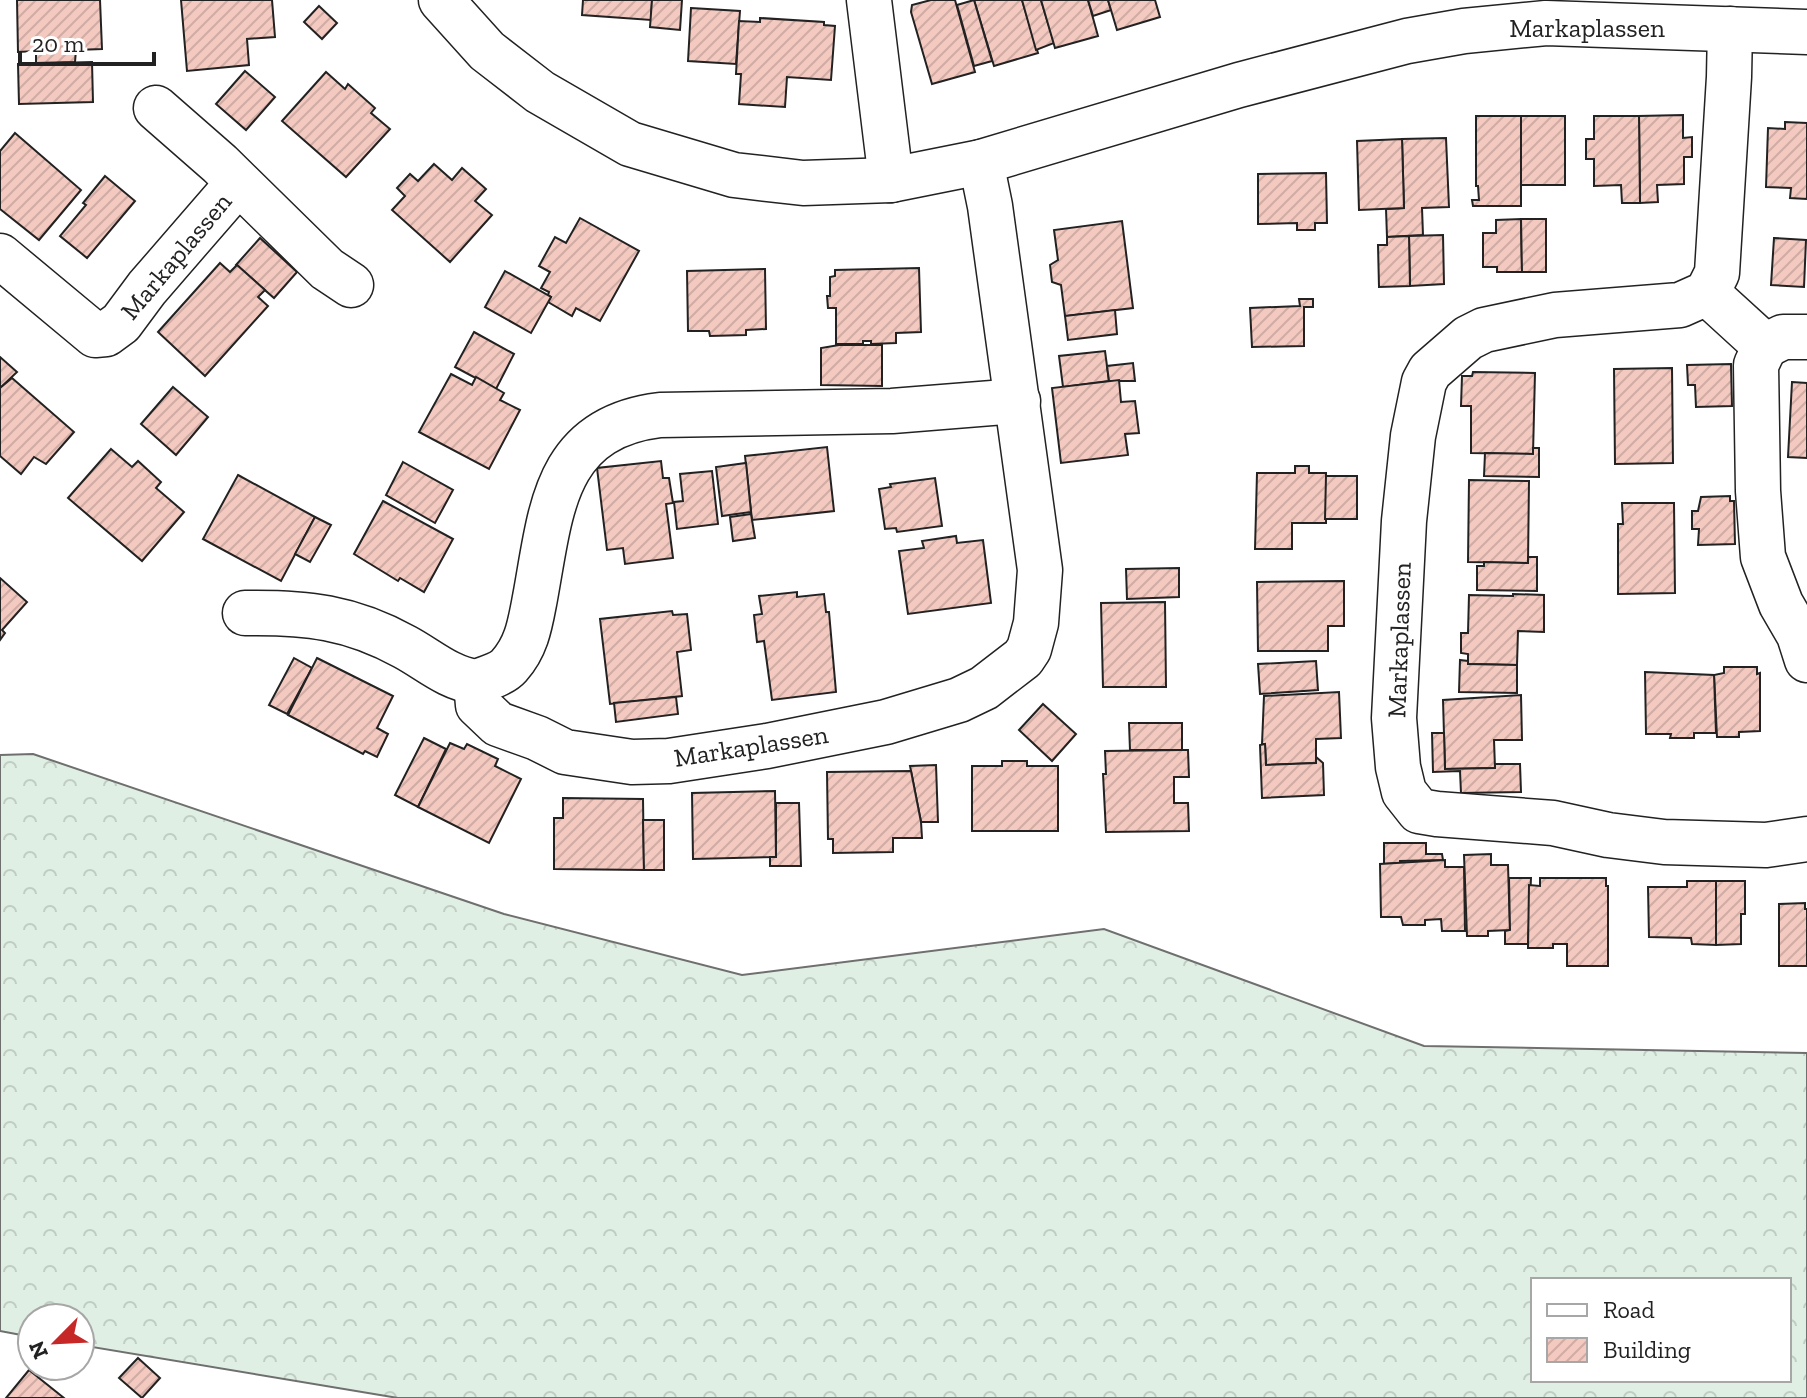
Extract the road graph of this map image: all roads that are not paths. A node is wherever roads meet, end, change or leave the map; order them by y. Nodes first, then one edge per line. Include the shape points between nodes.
1 (441, 0) edge
2 (869, 0) edge
3 (1802, 21) edge
4 (1730, 29) junction
5 (156, 108) dead end
6 (981, 162) junction
7 (891, 180) junction
8 (238, 183) junction
9 (0, 256) edge
10 (351, 285) dead end
11 (1707, 293) junction
12 (1807, 337) edge
13 (1765, 346) junction
14 (1018, 401) junction
15 (245, 613) dead end
16 (1807, 660) edge
17 (476, 682) junction
18 (1807, 839) edge

1 - 7 street, Markaplassen via 487,51 540,92 630,144 734,175 803,183
2 - 7 street
3 - 4 street, Markaplassen
4 - 6 street, Markaplassen via 1546,23 1464,31 1239,85
4 - 11 street via 1717,273
5 - 8 street, Markaplassen
6 - 7 street, Markaplassen
6 - 14 street, Markaplassen
8 - 9 street, Markaplassen via 121,323 106,334 95,335
8 - 10 street, Markaplassen via 327,269
11 - 13 street
11 - 18 street, Markaplassen via 1680,305 1555,315 1497,327 1468,338 1430,371 1413,436 1404,521 1394,718 1398,767 1404,792 1419,811 1553,823 1664,842 1766,845
12 - 13 street via 1783,337
13 - 16 street via 1756,365 1763,557
14 - 17 street via 892,411 660,415 611,427 589,441 558,489 526,643 507,669
14 - 17 street, Markaplassen via 1040,570 1036,623 1023,658 984,688 932,709 829,734 669,761 632,762 565,752 498,724 478,705
15 - 17 street via 335,618 372,630 441,671

